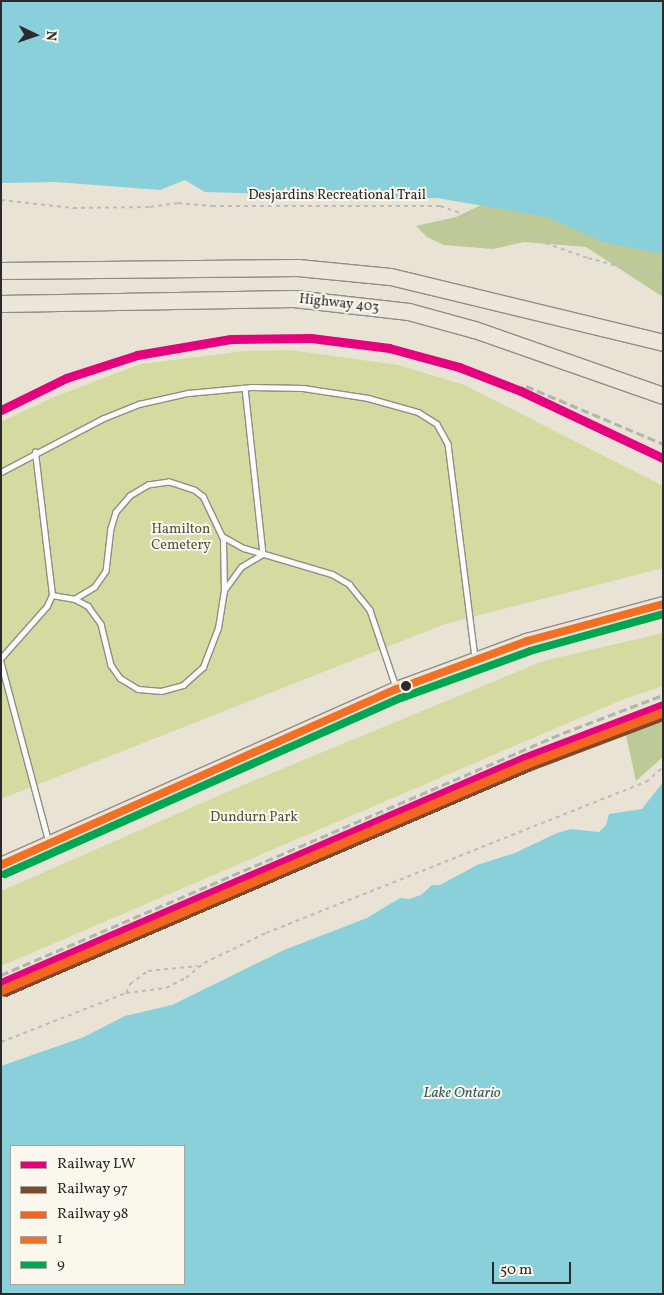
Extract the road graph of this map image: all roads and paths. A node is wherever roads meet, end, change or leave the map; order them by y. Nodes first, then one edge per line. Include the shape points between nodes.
1 (1, 200) edge
2 (1, 271) edge
3 (663, 278) edge
4 (1, 304) edge
5 (663, 343) edge
6 (245, 388) junction
7 (663, 396) edge
8 (35, 452) junction
9 (1, 472) edge
10 (222, 536) junction
11 (263, 554) junction
12 (224, 592) junction
13 (52, 595) junction
14 (74, 599) junction
15 (663, 604) edge
16 (1, 658) edge
17 (475, 658) junction
18 (1, 662) edge
19 (397, 689) junction
20 (663, 767) edge
21 (50, 845) junction
22 (1, 865) edge
23 (198, 966) junction
24 (126, 993) junction
25 (1, 1042) edge

1 - 3 path, Desjardins Recreational Trail via 72,208 150,207 178,203 221,206 440,206 588,258
2 - 5 highway via 298,268 390,276
4 - 7 highway, Highway 403 via 294,299 409,312 475,330
6 - 8 lane via 188,393 140,404
6 - 11 lane
6 - 17 lane via 303,388 368,398 418,412 437,424 448,444
8 - 9 lane
8 - 13 lane
10 - 11 lane
10 - 12 lane
10 - 14 lane via 208,506 194,490 169,482 148,485 130,496 116,512 106,571 95,587
11 - 12 lane via 241,566
11 - 19 lane via 332,574 349,584 370,610
12 - 14 lane via 218,628 203,668 183,685 161,691 138,689 120,678 111,665 100,624 88,606
13 - 14 lane
13 - 16 lane via 47,606
15 - 17 main road
17 - 19 main road
18 - 21 lane
19 - 21 main road
20 - 23 path via 646,782 284,926
21 - 22 main road
23 - 24 path via 186,978 166,988
23 - 24 path via 148,971 130,984
24 - 25 path

